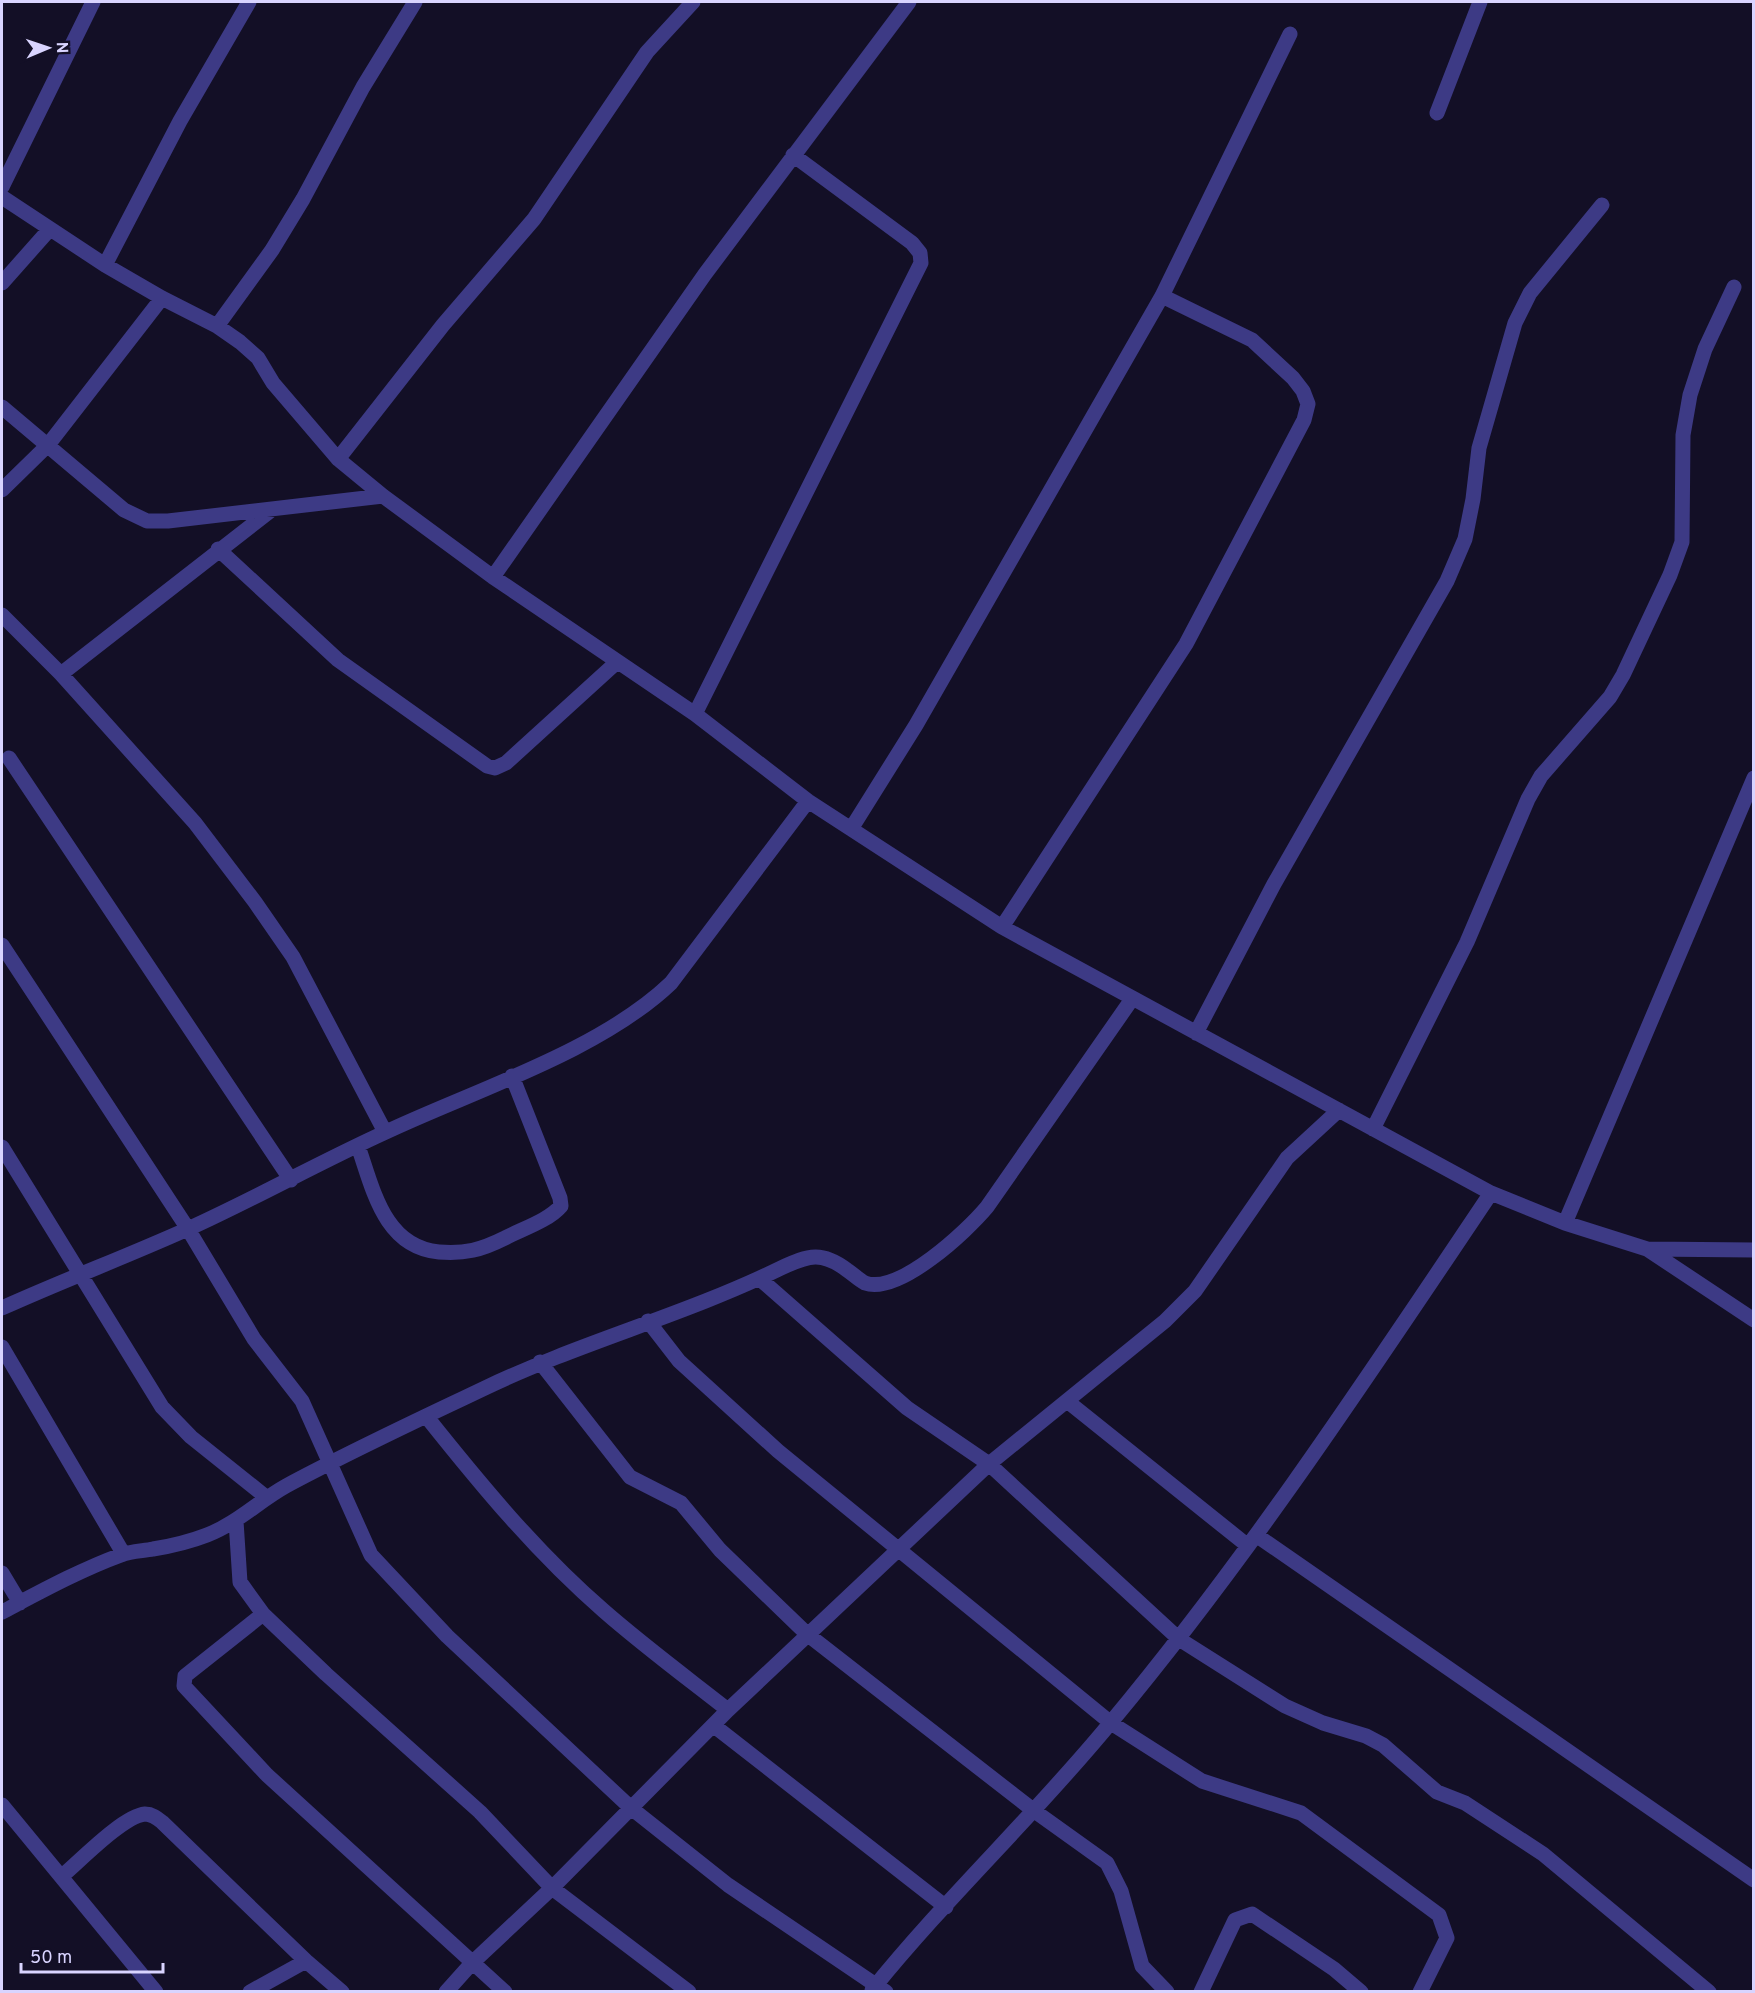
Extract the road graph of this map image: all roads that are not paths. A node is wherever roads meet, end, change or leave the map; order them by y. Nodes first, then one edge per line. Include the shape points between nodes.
1 (93, 2) edge
2 (249, 2) edge
3 (415, 2) edge
4 (693, 2) edge
5 (909, 2) edge
6 (1480, 2) edge
7 (1290, 34) dead end
8 (1437, 112) dead end
9 (793, 155) junction
10 (2, 188) edge
11 (2, 197) edge
12 (1602, 205) dead end
13 (49, 230) junction
14 (105, 265) junction
15 (2, 283) edge
16 (1734, 287) dead end
17 (1162, 296) junction
18 (162, 298) junction
19 (217, 326) junction
20 (2, 407) edge
21 (48, 445) junction
22 (338, 459) junction
23 (2, 490) edge
24 (383, 496) junction
25 (270, 511) junction
26 (218, 549) junction
27 (493, 577) junction
28 (2, 615) edge
29 (617, 662) junction
30 (61, 674) junction
31 (695, 714) junction
32 (9, 758) dead end
33 (1754, 778) edge
34 (808, 801) junction
35 (851, 829) junction
36 (1002, 927) junction
37 (2, 945) edge
38 (1132, 999) junction
39 (1196, 1033) junction
40 (512, 1076) junction
41 (1339, 1110) junction
42 (1373, 1129) junction
43 (385, 1132) junction
44 (358, 1146) junction
45 (2, 1147) edge
46 (291, 1180) junction
47 (1491, 1193) junction
48 (1565, 1223) junction
49 (188, 1229) junction
50 (1647, 1249) junction
51 (1754, 1250) edge
52 (80, 1273) junction
53 (760, 1279) junction
54 (2, 1308) edge
55 (1754, 1320) edge
56 (648, 1321) junction
57 (2, 1347) edge
58 (540, 1362) junction
59 (1067, 1401) junction
60 (426, 1416) junction
61 (331, 1461) junction
62 (989, 1464) junction
63 (266, 1497) junction
64 (236, 1521) junction
65 (1252, 1540) junction
66 (899, 1549) junction
67 (123, 1553) junction
68 (2, 1573) edge
69 (20, 1603) junction
70 (2, 1612) edge
71 (263, 1614) junction
72 (807, 1634) junction
73 (1179, 1639) junction
74 (728, 1710) junction
75 (1111, 1723) junction
76 (713, 1725) junction
77 (2, 1804) edge
78 (631, 1808) junction
79 (1033, 1810) junction
80 (62, 1876) junction
81 (1754, 1880) edge
82 (552, 1888) junction
83 (946, 1907) junction
84 (306, 1961) junction
85 (472, 1963) junction
86 (878, 1989) edge
87 (156, 1992) edge
88 (250, 1992) edge
89 (342, 1992) edge
90 (446, 1992) edge
91 (505, 1992) edge
92 (689, 1992) edge
93 (1167, 1992) edge
94 (1201, 1992) edge
95 (1361, 1992) edge
96 (1420, 1992) edge
97 (1709, 1992) edge

1 - 10 street
2 - 14 street
3 - 19 street via 363,87 285,230
4 - 22 street via 647,52 534,219 443,325
5 - 9 street
6 - 8 street
7 - 17 street
9 - 27 street
9 - 31 street via 912,243 920,253 921,263
11 - 13 street
12 - 39 street via 1530,293 1515,323 1479,448 1465,539 1447,581 1274,884
13 - 14 street
13 - 15 street
14 - 18 street
16 - 42 street via 1705,349 1690,395 1683,435 1682,542 1670,575 1610,697 1540,776 1467,942
17 - 35 street
17 - 36 street via 1252,340 1303,391 1308,404 1304,420 1186,644
18 - 19 street
18 - 21 street
19 - 22 street via 258,358 273,383
20 - 21 street
21 - 23 street
21 - 25 street via 124,510 147,521
22 - 24 street
24 - 25 street
24 - 27 street
25 - 26 street
26 - 29 street via 338,660 487,766 495,768 506,763
26 - 30 street
27 - 29 street
28 - 30 street
29 - 31 street
30 - 43 street via 195,823 255,902 293,957
31 - 34 street
32 - 46 street
33 - 48 street
34 - 35 street
34 - 40 street via 671,983 653,1000 591,1038
35 - 36 street
36 - 38 street
37 - 49 street
38 - 39 street
38 - 53 street via 987,1207 970,1227 928,1260 886,1283 864,1282 837,1263 813,1256
39 - 41 street
40 - 43 street
40 - 44 street via 561,1206 482,1249 462,1254 432,1251 400,1238 376,1198
41 - 42 street
41 - 59 street via 1287,1158 1195,1291 1165,1321
42 - 47 street
43 - 44 street
44 - 46 street
45 - 52 street
46 - 49 street
47 - 48 street
47 - 65 street via 1321,1448
48 - 50 street
49 - 52 street
49 - 61 street via 254,1339 302,1401
50 - 51 street
50 - 55 street
52 - 54 street
52 - 63 street via 162,1407 191,1437
53 - 56 street
53 - 62 street via 907,1408
56 - 58 street
56 - 66 street via 679,1360 716,1396
57 - 67 street
58 - 60 street
58 - 72 street via 630,1477 681,1503 720,1550
59 - 62 street
59 - 65 street
60 - 61 street
60 - 74 street via 491,1497 602,1610
61 - 63 street
61 - 78 street via 371,1556 447,1636
62 - 66 street
62 - 73 street
63 - 64 street
64 - 67 street via 177,1545
64 - 71 street via 240,1581
65 - 73 street
65 - 81 street
66 - 72 street
66 - 75 street
67 - 69 street
68 - 69 street
69 - 70 street
71 - 82 street via 480,1812
71 - 85 street via 185,1676 184,1686 267,1775
72 - 74 street
72 - 79 street
73 - 75 street
73 - 97 street via 1285,1706 1383,1745 1437,1792 1465,1803 1543,1854
74 - 76 street
75 - 79 street
75 - 96 street via 1202,1780 1301,1813 1438,1915 1447,1938
76 - 78 street
76 - 83 street
77 - 80 street
78 - 82 street
78 - 86 street via 737,1892
79 - 83 street
79 - 93 street via 1107,1863 1121,1891 1142,1966
80 - 84 street via 128,1821 151,1815
80 - 87 street
82 - 85 street
82 - 92 street
83 - 86 street
84 - 88 street
84 - 89 street
85 - 90 street
85 - 91 street
94 - 95 street via 1235,1920 1252,1914

